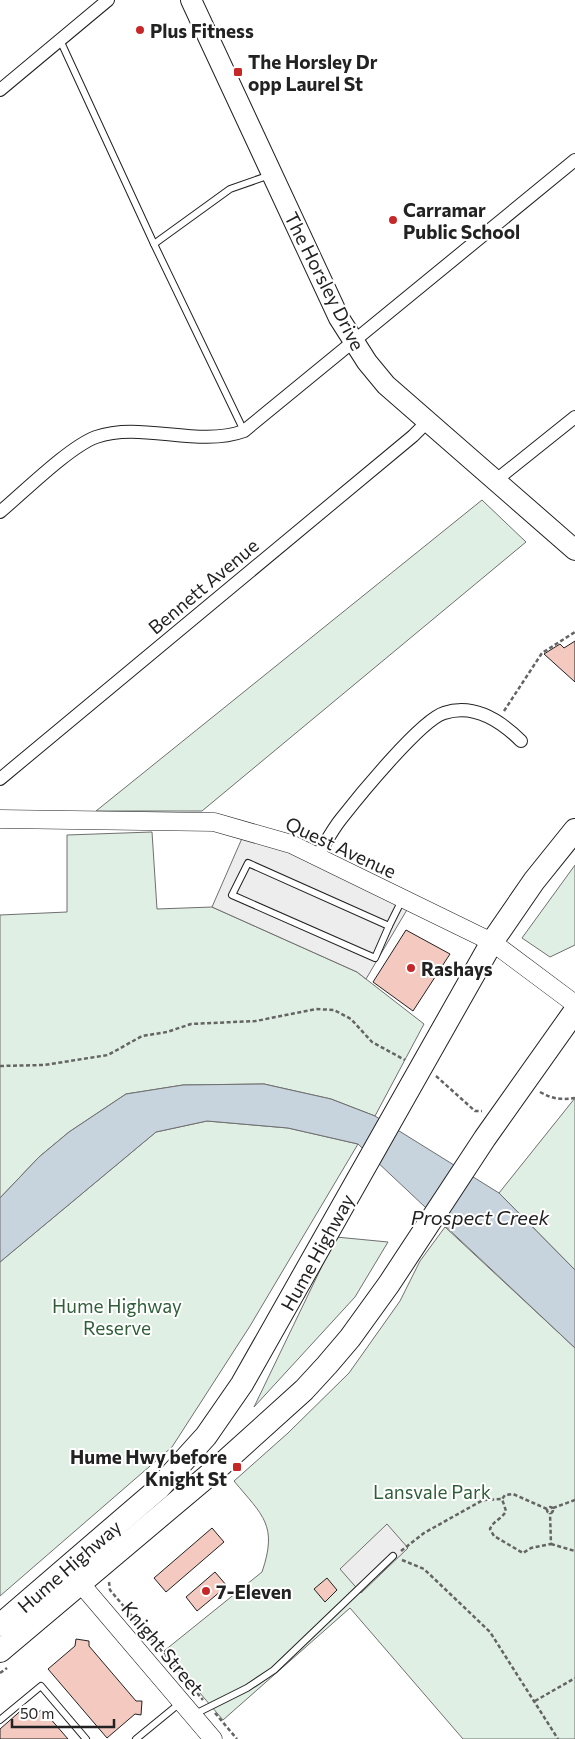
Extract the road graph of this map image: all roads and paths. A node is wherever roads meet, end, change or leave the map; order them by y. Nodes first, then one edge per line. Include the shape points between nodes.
1 (108, 0) edge
2 (191, 0) edge
3 (60, 40) junction
4 (0, 90) edge
5 (575, 160) edge
6 (272, 174) junction
7 (154, 244) junction
8 (353, 342) junction
9 (575, 417) edge
10 (428, 421) junction
11 (244, 431) junction
12 (495, 481) junction
13 (0, 512) edge
14 (575, 550) edge
15 (575, 632) edge
16 (498, 721) junction
17 (521, 741) dead end
18 (0, 779) edge
19 (0, 819) edge
20 (575, 830) edge
21 (317, 857) junction
22 (403, 900) junction
23 (389, 926) junction
24 (492, 942) junction
25 (575, 1004) edge
26 (575, 1011) edge
27 (406, 1060) dead end
28 (0, 1066) edge
29 (502, 1498) junction
30 (575, 1500) edge
31 (553, 1508) junction
32 (547, 1509) junction
33 (550, 1513) junction
34 (551, 1544) junction
35 (575, 1552) edge
36 (394, 1556) junction
37 (108, 1583) dead end
38 (80, 1584) junction
39 (0, 1625) edge
40 (0, 1651) edge
41 (575, 1678) edge
42 (535, 1701) junction
43 (181, 1702) junction
44 (208, 1706) junction
45 (192, 1715) junction
46 (0, 1720) edge
47 (86, 1739) edge
48 (136, 1739) edge
49 (213, 1739) edge
50 (237, 1739) edge
51 (558, 1739) edge

1 - 3 street
2 - 6 main road, The Horsley Drive
3 - 4 street
3 - 7 lane
5 - 8 street
6 - 7 lane via 230,189
6 - 8 main road, The Horsley Drive
7 - 11 lane
8 - 10 main road, The Horsley Drive via 386,385
8 - 11 street
9 - 12 street
10 - 12 main road, The Horsley Drive
10 - 18 street, Bennett Avenue
11 - 13 street via 220,437 122,433 96,437 73,451
12 - 14 main road, The Horsley Drive
15 - 16 path via 542,653
16 - 17 street
16 - 21 street via 471,710 434,716 341,819
19 - 21 street, Quest Avenue via 214,822 291,844
20 - 24 highway, Hume Highway via 534,881
21 - 22 street, Quest Avenue
22 - 23 lane
22 - 24 street, Quest Avenue
23 - 23 lane via 375,958 232,895 248,863
24 - 25 street, Quest Avenue
24 - 39 highway, Hume Highway via 242,1384 206,1436 158,1488
26 - 38 highway, Hume Highway via 350,1338 304,1390
27 - 28 path via 372,1042 351,1019 334,1010 316,1009 256,1021 190,1024 142,1036 108,1055 44,1065
29 - 32 path via 513,1494
29 - 34 path via 506,1511 492,1523 490,1529 494,1536 523,1553 530,1548
29 - 36 path via 483,1500 424,1533
30 - 31 path
31 - 32 path
31 - 33 path
32 - 33 path
33 - 34 path
34 - 35 path
36 - 42 path via 424,1569 490,1632
36 - 44 lane via 274,1670 247,1688
37 - 44 path via 110,1590
38 - 40 highway, Hume Highway
38 - 43 street, Knight Street
41 - 42 path
42 - 51 path
43 - 45 street, Knight Street
43 - 48 lane
44 - 45 lane
44 - 50 path
45 - 49 street, Knight Street
46 - 47 lane via 41,1686

